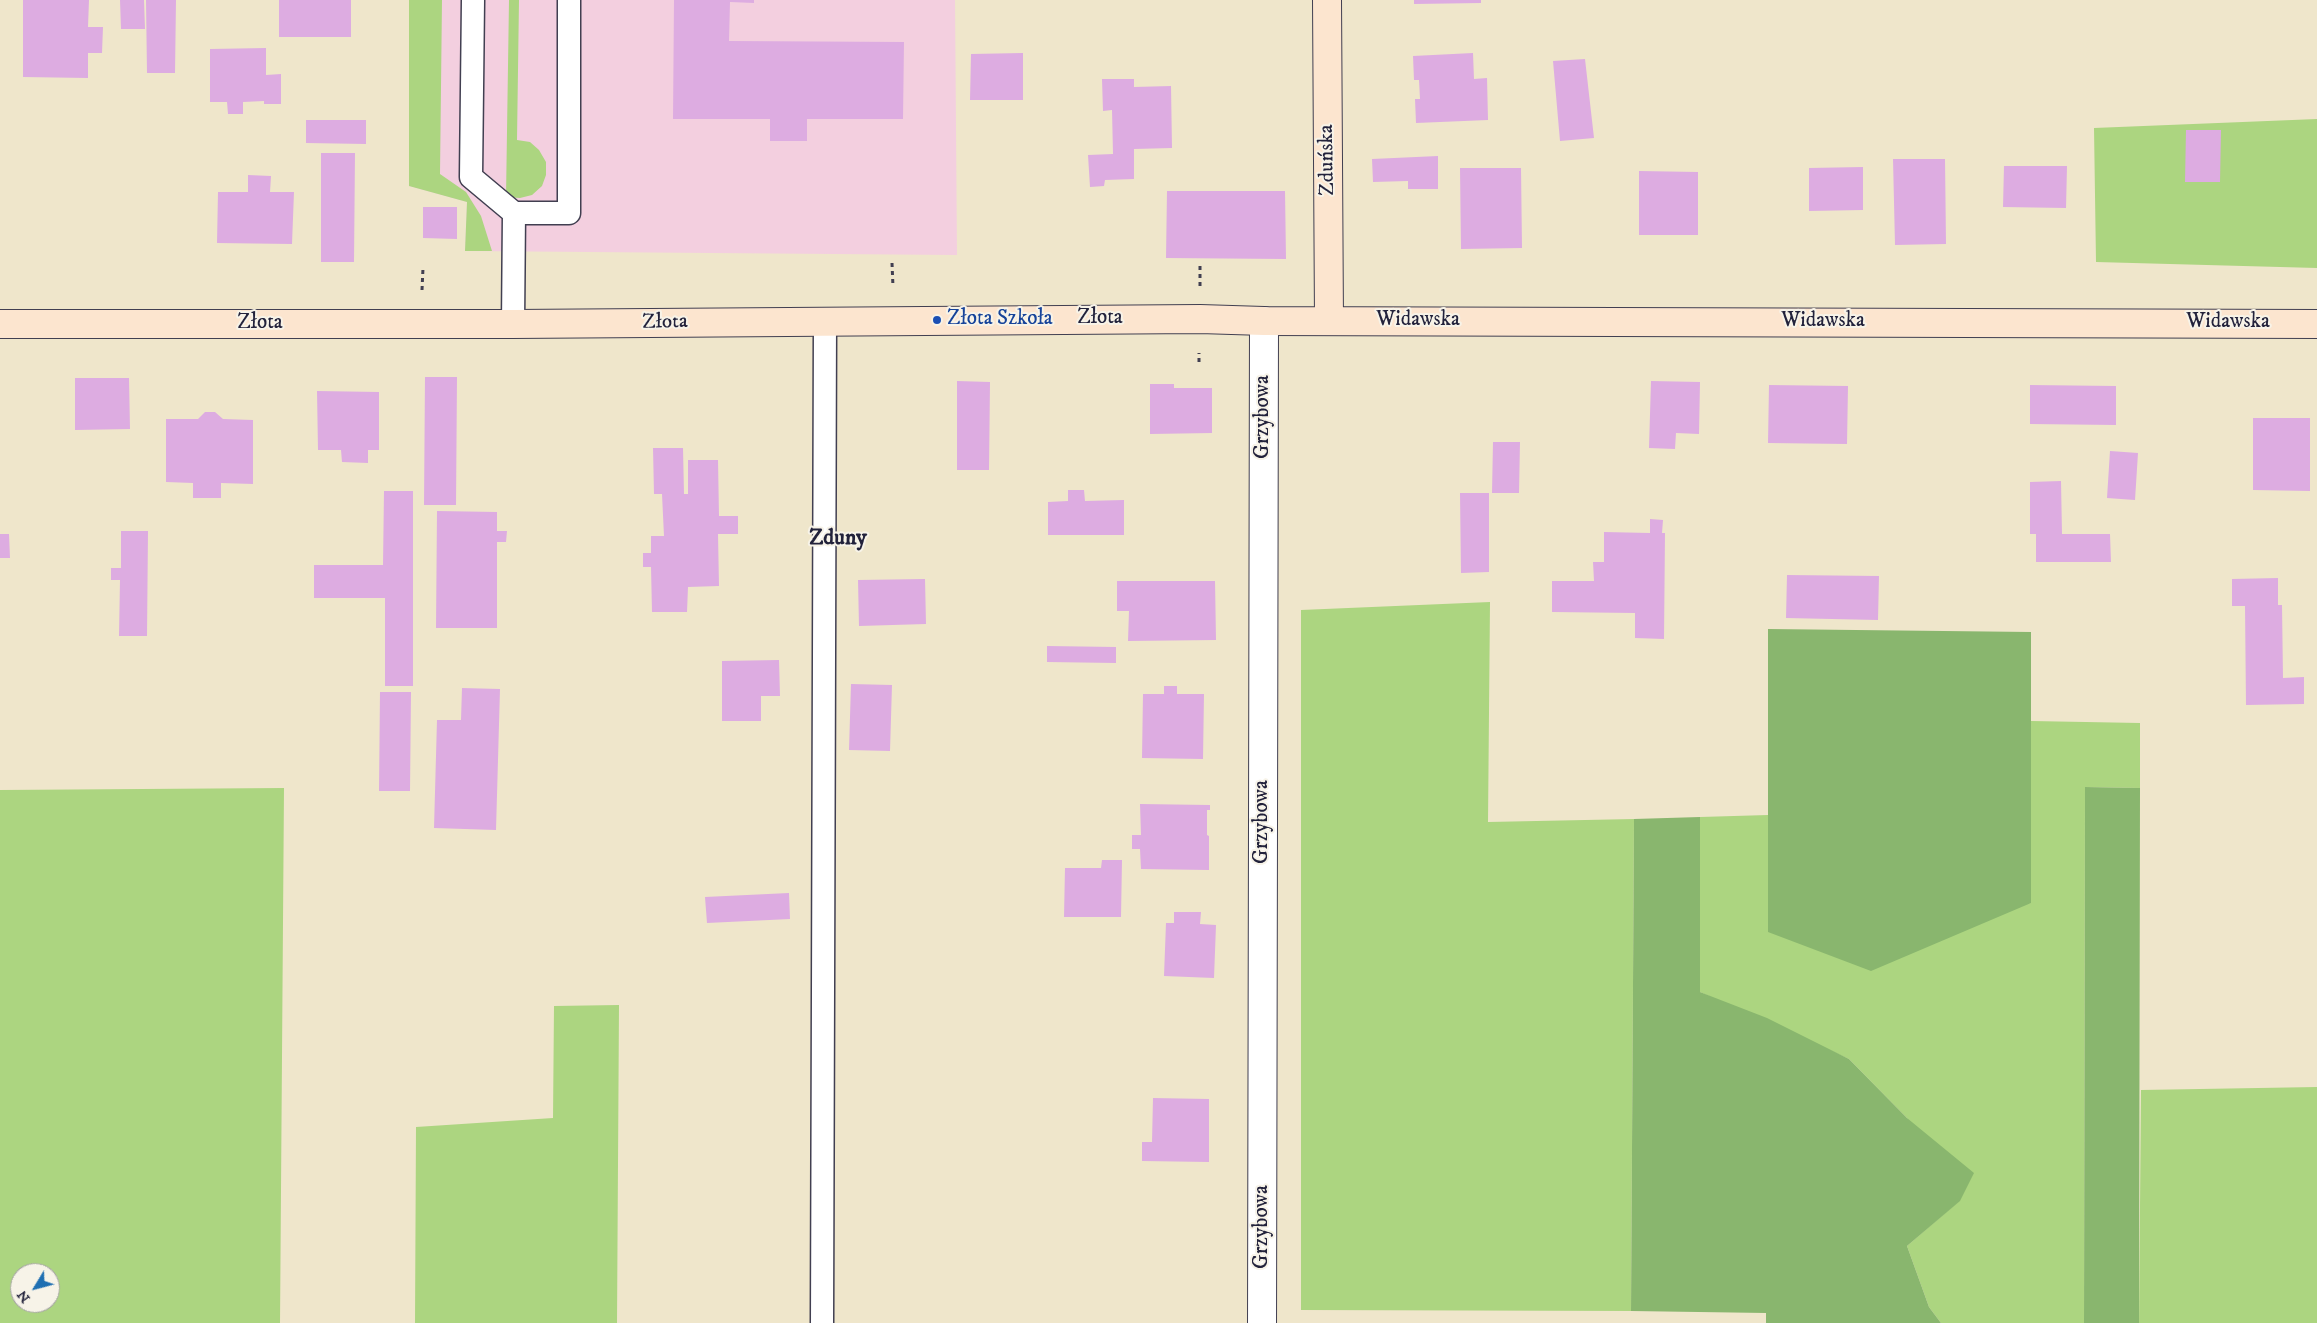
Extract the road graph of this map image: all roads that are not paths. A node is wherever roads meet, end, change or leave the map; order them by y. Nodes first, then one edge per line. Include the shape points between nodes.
1 (473, 0) edge
2 (569, 0) edge
3 (1327, 0) edge
4 (514, 213) junction
5 (1329, 320) junction
6 (825, 321) junction
7 (1264, 321) junction
8 (0, 324) edge
9 (513, 324) junction
10 (2317, 324) edge
11 (822, 1323) edge
12 (1262, 1323) edge

1 - 4 lane via 471,177
2 - 4 lane via 569,213
3 - 5 street, Zduńska
4 - 9 lane
5 - 7 street, Złota
5 - 10 street, Widawska
6 - 7 street, Złota
6 - 9 street, Złota
6 - 11 lane
7 - 12 street, Grzybowa
8 - 9 street, Złota

